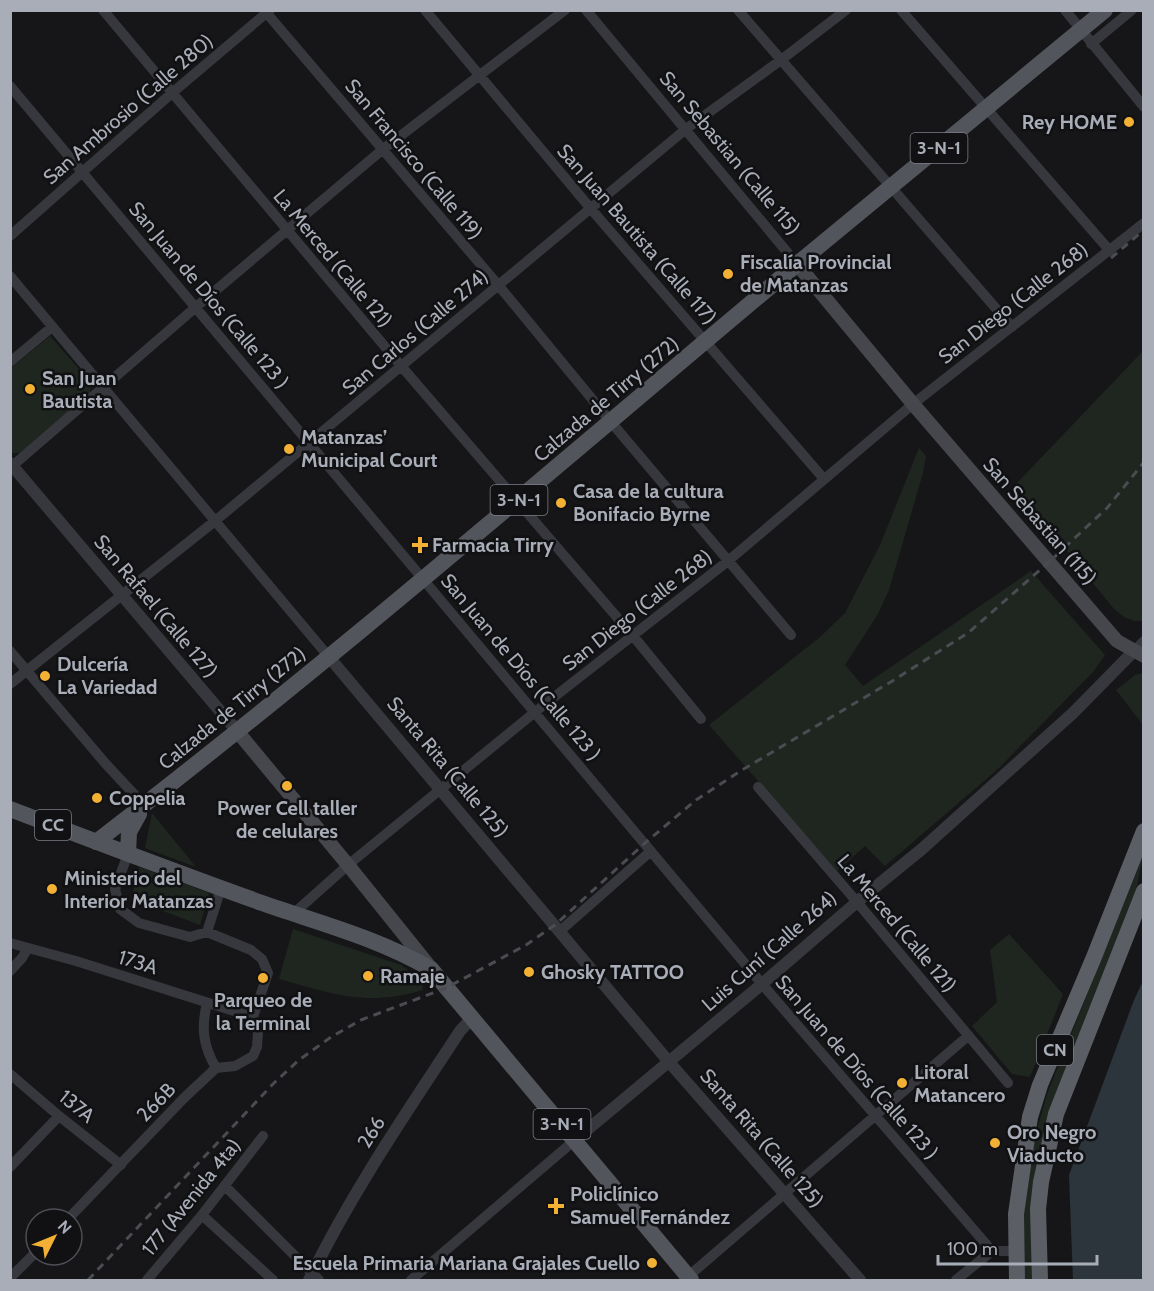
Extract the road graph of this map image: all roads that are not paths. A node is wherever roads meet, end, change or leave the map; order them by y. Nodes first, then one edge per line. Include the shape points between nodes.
1 (103, 10) edge
2 (425, 10) edge
3 (565, 10) edge
4 (586, 10) edge
5 (738, 10) edge
6 (846, 10) edge
7 (901, 10) edge
8 (1065, 10) edge
9 (1105, 10) edge
10 (1132, 10) edge
11 (267, 11) edge
12 (1080, 31) junction
13 (1091, 44) junction
14 (781, 60) junction
15 (479, 75) junction
16 (10, 86) edge
17 (172, 93) junction
18 (1143, 107) edge
19 (987, 109) junction
20 (686, 129) junction
21 (382, 150) junction
22 (82, 172) junction
23 (891, 187) junction
24 (591, 209) junction
25 (1143, 223) edge
26 (286, 230) junction
27 (10, 236) edge
28 (1110, 250) junction
29 (797, 264) junction
30 (10, 276) edge
31 (499, 286) junction
32 (196, 307) junction
33 (52, 327) junction
34 (1012, 327) junction
35 (706, 341) junction
36 (10, 362) edge
37 (402, 367) junction
38 (103, 387) junction
39 (913, 404) junction
40 (611, 423) junction
41 (310, 443) junction
42 (11, 466) edge
43 (824, 479) junction
44 (517, 502) junction
45 (215, 521) junction
46 (728, 561) junction
47 (423, 579) junction
48 (121, 595) junction
49 (791, 635) dead end
50 (634, 637) junction
51 (1140, 649) edge
52 (10, 651) edge
53 (329, 657) junction
54 (27, 671) junction
55 (10, 684) edge
56 (535, 712) junction
57 (701, 718) dead end
58 (237, 731) junction
59 (758, 787) dead end
60 (441, 789) junction
61 (145, 806) junction
62 (10, 809) edge
63 (131, 817) junction
64 (1143, 831) edge
65 (96, 842) junction
66 (651, 851) junction
67 (125, 853) junction
68 (348, 865) junction
69 (221, 888) junction
70 (1143, 891) edge
71 (857, 902) junction
72 (293, 914) junction
73 (560, 931) junction
74 (207, 932) junction
75 (10, 943) edge
76 (28, 948) junction
77 (431, 969) junction
78 (10, 971) edge
79 (762, 984) junction
80 (207, 1003) junction
81 (253, 1017) junction
82 (472, 1018) junction
83 (968, 1036) junction
84 (669, 1062) junction
85 (216, 1068) junction
86 (10, 1074) edge
87 (1008, 1083) dead end
88 (59, 1116) junction
89 (874, 1116) junction
90 (263, 1136) dead end
91 (575, 1140) junction
92 (121, 1165) junction
93 (10, 1167) edge
94 (225, 1186) junction
95 (786, 1194) junction
96 (80, 1207) edge
97 (202, 1215) junction
98 (992, 1251) junction
99 (1016, 1251) junction
100 (24, 1264) edge
101 (10, 1278) edge
102 (313, 1278) edge
103 (151, 1279) edge
104 (688, 1279) edge
105 (273, 1281) edge
106 (411, 1281) edge
107 (860, 1281) edge
108 (956, 1281) edge
109 (1017, 1281) edge
110 (1040, 1281) edge

1 - 17 street, La Merced (Calle 121)
2 - 15 street, San Juan Bautista (Calle 117)
3 - 15 street
4 - 20 street, San Sebastian (Calle 115)
5 - 14 street
6 - 14 street, San Carlos (Calle 274)
7 - 19 street
8 - 12 street
9 - 12 main road, Calzada de Tirry (272) / 3-N-1
10 - 13 street
11 - 17 street, San Ambrosio (Calle 280)
11 - 21 street, San Francisco (Calle 119)
12 - 13 street
12 - 19 main road, Calzada de Tirry (272) / 3-N-1
13 - 18 street
14 - 20 street, San Carlos (Calle 274)
14 - 23 street
15 - 21 street
15 - 24 street, San Juan Bautista (Calle 117)
16 - 22 street, San Juan de Díos (Calle 123 )
17 - 22 street, San Ambrosio (Calle 280)
17 - 26 street, La Merced (Calle 121)
19 - 23 main road, Calzada de Tirry (272) / 3-N-1
19 - 28 street
20 - 24 street, San Carlos (Calle 274)
20 - 29 street, San Sebastian (Calle 115)
21 - 26 street
21 - 31 street, San Francisco (Calle 119)
22 - 27 street, San Ambrosio (Calle 280)
22 - 32 street, San Juan de Díos (Calle 123 )
23 - 29 main road, Calzada de Tirry (272) / 3-N-1
23 - 34 street
24 - 31 street, San Carlos (Calle 274)
24 - 35 street, San Juan Bautista (Calle 117)
25 - 28 street, San Diego (Calle 268)
26 - 32 street
26 - 37 street, La Merced (Calle 121)
28 - 34 street, San Diego (Calle 268)
29 - 35 main road, Calzada de Tirry (272) / 3-N-1
29 - 39 main road, San Sebastian (Calle 115)
30 - 33 street, Santa Rita (Calle 125)
31 - 37 street, San Carlos (Calle 274)
31 - 40 street, San Francisco (Calle 119)
32 - 38 street
32 - 41 street, San Juan de Díos (Calle 123 )
33 - 36 street
33 - 38 street, Santa Rita (Calle 125)
34 - 39 street, San Diego (Calle 268)
35 - 40 main road, Calzada de Tirry (272) / 3-N-1
35 - 43 street, San Juan Bautista (Calle 117)
37 - 41 street, San Carlos (Calle 274)
37 - 44 street, La Merced (Calle 121)
38 - 42 street
38 - 45 street, Santa Rita (Calle 125)
39 - 43 street, San Diego (Calle 268)
39 - 51 main road, San Sebastian (115) via 1117,641
40 - 44 main road, Calzada de Tirry (272) / 3-N-1
40 - 46 street, San Francisco (Calle 119)
41 - 45 street, San Carlos (Calle 274)
41 - 47 street, San Juan de Díos (Calle 123 )
42 - 48 street, San Rafael (Calle 127)
43 - 46 street, San Diego (Calle 268)
44 - 47 main road, Calzada de Tirry (272) / 3-N-1
44 - 50 street, La Merced (Calle 121)
45 - 48 street, San Carlos (Calle 274)
45 - 53 street, Santa Rita (Calle 125)
46 - 49 street, San Francisco (Calle 119)
46 - 50 street, San Diego (Calle 268)
47 - 53 main road, Calzada de Tirry (272) / 3-N-1
47 - 56 street, San Juan de Díos (Calle 123 )
48 - 54 street, San Carlos (Calle 274)
48 - 58 street, San Rafael (Calle 127)
50 - 56 street, San Diego (Calle 268)
50 - 57 street, La Merced (Calle 121)
51 - 71 street, Luis Cuní (Calle 264) via 922,849
52 - 54 street
53 - 58 main road, Calzada de Tirry (272) / 3-N-1
53 - 60 street, Santa Rita (Calle 125)
54 - 55 street, San Carlos (Calle 274)
54 - 61 street
56 - 60 street, San Diego (Calle 268)
56 - 66 street, San Juan de Díos (Calle 123 )
58 - 61 main road, Calzada de Tirry (272) / 3-N-1
58 - 68 main road, San Rafael (Calle 127)
59 - 71 street, La Merced (Calle 121)
60 - 68 street, San Diego (Calle 268)
60 - 73 street, Santa Rita (Calle 125)
61 - 63 main road, Calzada de Tirry (272) / 3-N-1
61 - 67 main road, 3-N-1 via 129,832
62 - 65 main road, CC
63 - 65 main road, 3-N-1
63 - 67 main road via 122,830
64 - 99 highway, CN via 1030,1117 1016,1214
65 - 67 main road, 3-N-1
66 - 73 street
66 - 79 street, San Juan de Díos (Calle 123 )
67 - 69 main road, 3-N-1
67 - 74 street via 115,889 120,909 140,923 190,937
68 - 72 street, San Diego (Calle 268)
68 - 77 main road, San Rafael (Calle 127)
69 - 72 main road, 3-N-1
69 - 74 street
70 - 110 highway, CN via 1056,1114 1038,1209
71 - 79 street, Luis Cuní (Calle 264)
71 - 83 street, La Merced (Calle 121)
72 - 77 main road, 3-N-1 via 392,948
73 - 84 street, Santa Rita (Calle 125)
74 - 81 street via 251,950 262,959 268,973
75 - 76 street, 173A
76 - 78 street
76 - 80 street, 173A
77 - 82 main road, 3-N-1
79 - 84 street, Luis Cuní (Calle 264)
79 - 89 street, San Juan de Díos (Calle 123 )
80 - 81 street, 173A
80 - 85 street via 204,1043
81 - 85 street, 266B via 258,1032 253,1056 235,1066
82 - 91 main road, 3-N-1
82 - 102 street, 266 via 352,1199
83 - 87 street, La Merced (Calle 121)
83 - 89 street
84 - 91 street, Luis Cuní (Calle 264)
84 - 95 street, Santa Rita (Calle 125)
85 - 92 street, 266B
86 - 88 street, 137A
88 - 92 street, 137A
88 - 93 street
89 - 95 street
89 - 98 street, San Juan de Díos (Calle 123 )
90 - 94 street, 177 (Avenida 4ta)
91 - 104 main road, 3-N-1
91 - 106 street, Luis Cuní (Calle 264)
92 - 96 street, 266B
94 - 97 street, 177 (Avenida 4ta)
94 - 102 street
95 - 104 street
95 - 107 street, Santa Rita (Calle 125)
97 - 103 street, 177 (Avenida 4ta)
97 - 105 street
98 - 99 street
98 - 108 street
99 - 109 highway, CN
100 - 101 street

